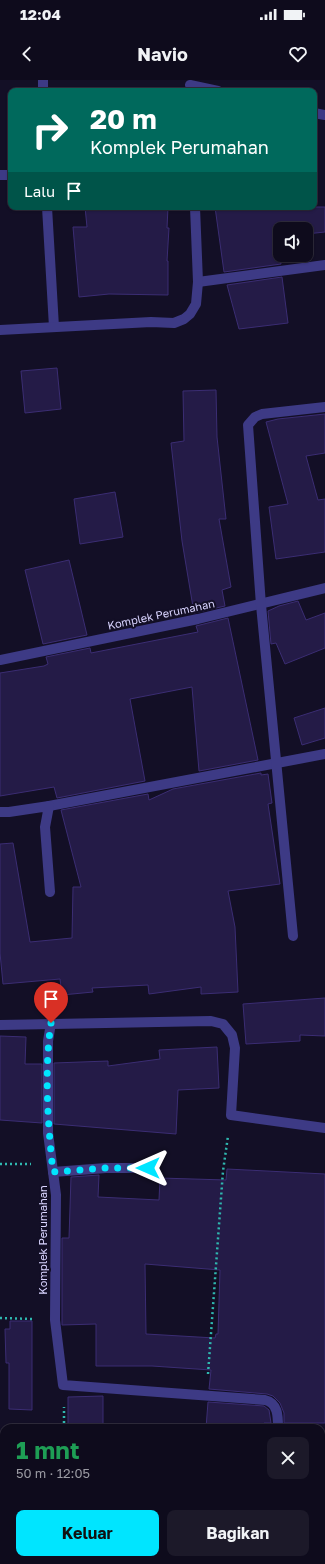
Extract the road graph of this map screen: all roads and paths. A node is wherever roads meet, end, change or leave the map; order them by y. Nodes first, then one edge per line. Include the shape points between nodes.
1 (191, 85) edge
2 (204, 88) edge
3 (47, 210) edge
4 (195, 210) edge
5 (325, 265) edge
6 (198, 282) junction
7 (54, 327) junction
8 (0, 330) edge
9 (325, 407) edge
10 (325, 588) edge
11 (261, 605) junction
12 (0, 660) edge
13 (325, 754) edge
14 (276, 764) junction
15 (49, 806) junction
16 (0, 812) edge
17 (50, 892) dead end
18 (293, 936) dead end
19 (51, 1023) junction
20 (0, 1025) edge
21 (231, 1115) junction
22 (325, 1128) edge
23 (0, 1164) edge
24 (53, 1168) junction
25 (148, 1168) dead end
26 (0, 1318) edge
27 (55, 1320) junction
28 (207, 1395) junction
29 (278, 1424) edge

1 - 2 street
3 - 7 street
4 - 6 street
5 - 6 street
6 - 7 street via 196,304 190,314 174,323
7 - 8 street
9 - 11 street via 262,414 248,425
10 - 11 street, Komplek Perumahan
11 - 12 street, Komplek Perumahan
11 - 14 street
13 - 14 street
14 - 15 street
14 - 18 street
15 - 16 street
15 - 17 street via 45,847
19 - 20 street
19 - 21 street via 211,1021 223,1024 232,1035 235,1048
19 - 24 street, Komplek Perumahan via 48,1041 48,1133
21 - 22 street
21 - 28 path via 223,1171
23 - 24 path
24 - 25 street
24 - 27 street, Komplek Perumahan via 56,1195
26 - 27 path
27 - 28 street, Komplek Perumahan via 63,1385
28 - 29 street via 268,1400 276,1409

